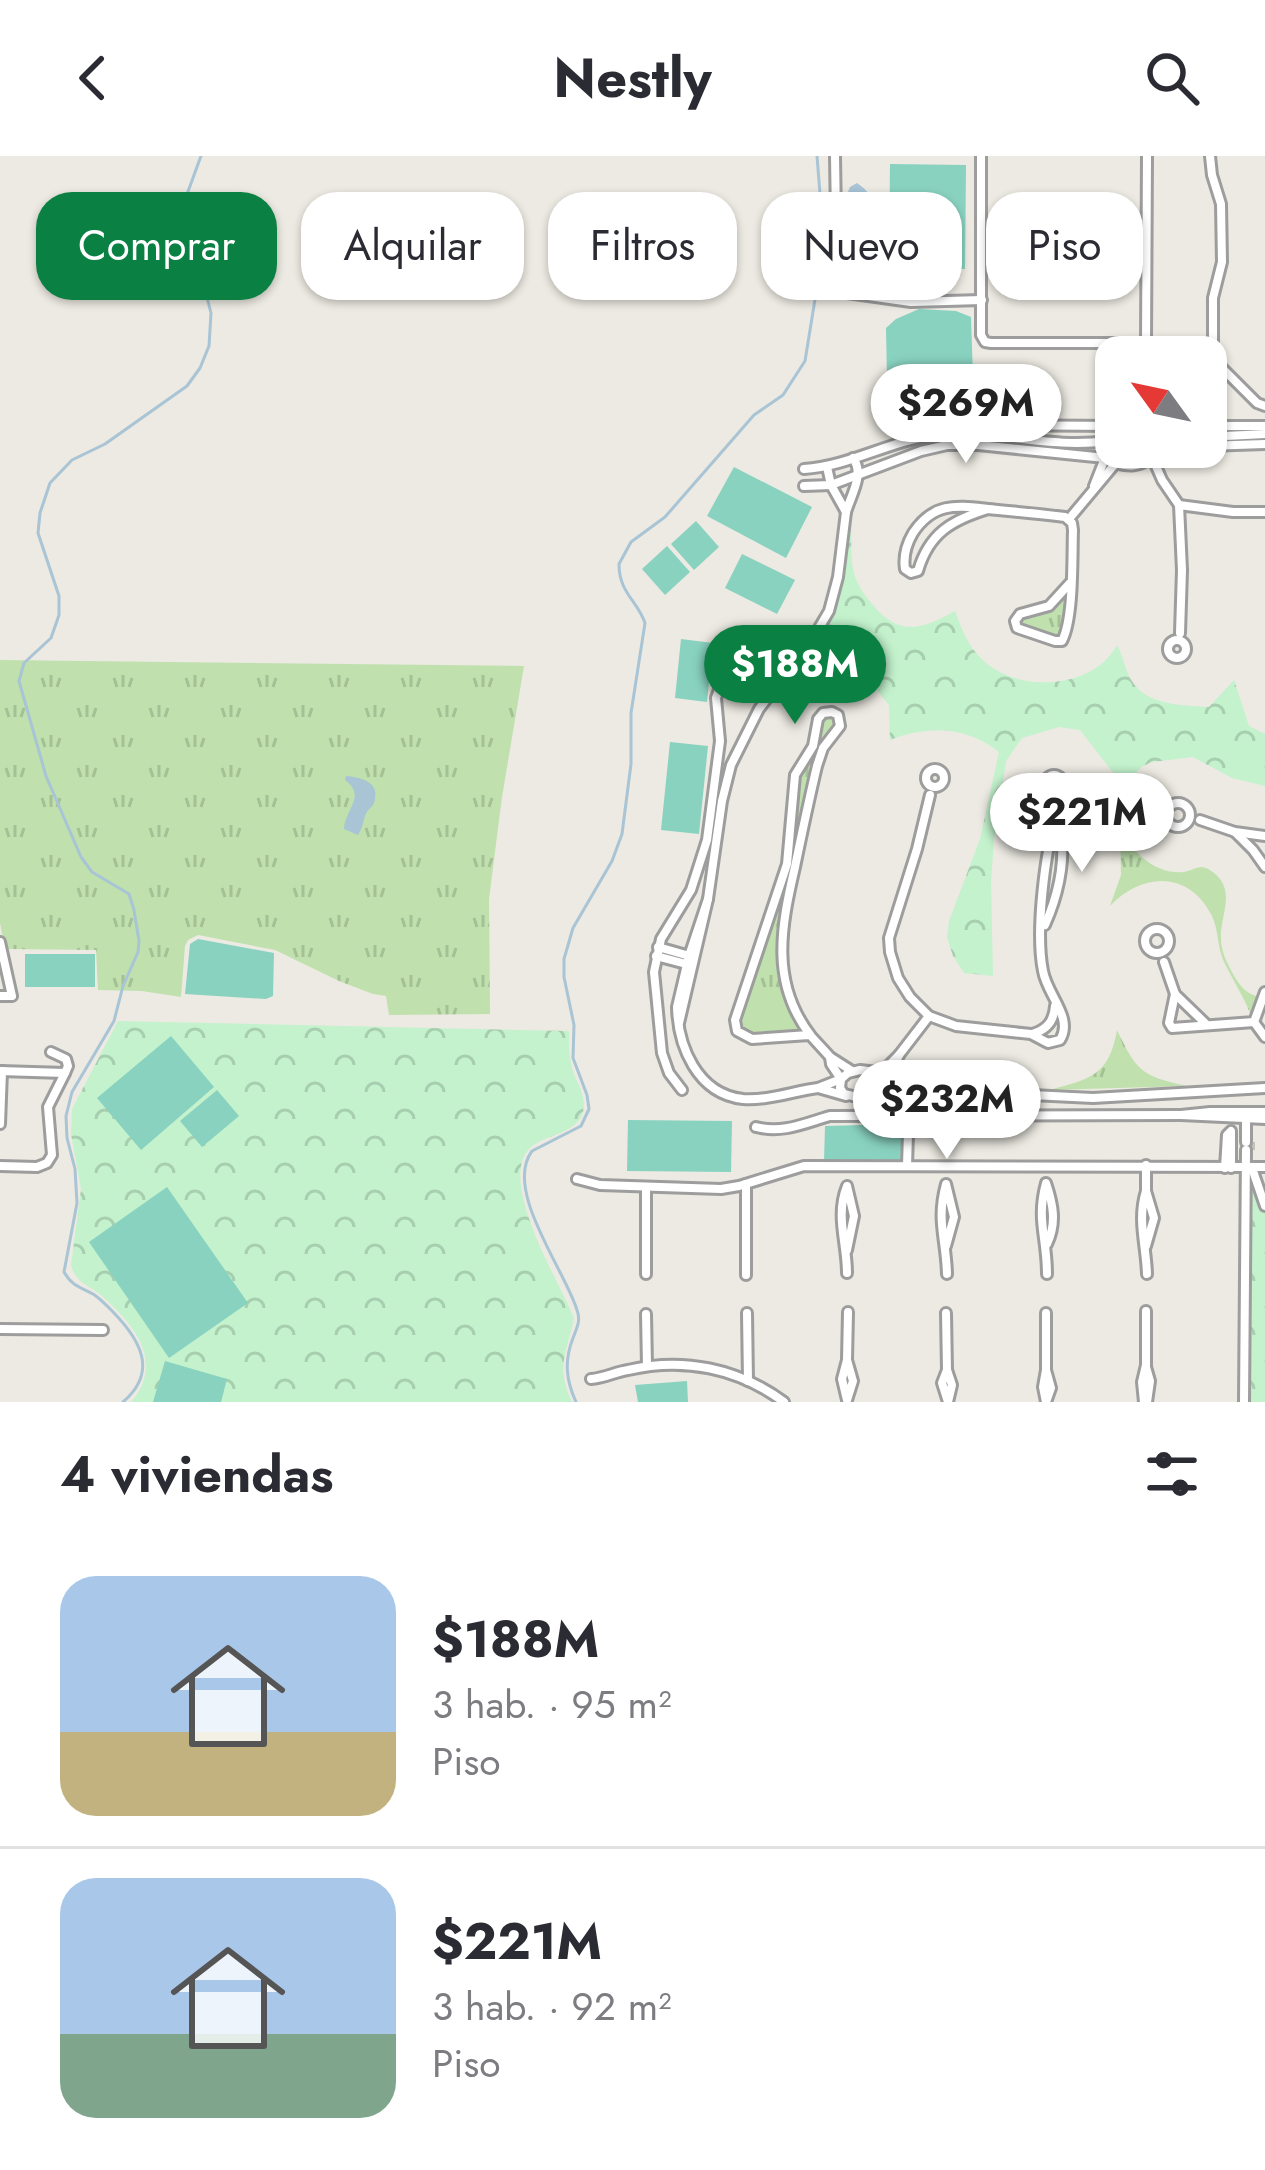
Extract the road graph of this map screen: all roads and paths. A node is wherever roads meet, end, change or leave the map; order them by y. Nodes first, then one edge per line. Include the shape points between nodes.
1 (835, 156) edge
2 (981, 156) edge
3 (1147, 156) edge
4 (1210, 156) edge
5 (982, 300) junction
6 (1265, 406) edge
7 (978, 425) dead end
8 (1095, 426) edge
9 (1227, 427) edge
10 (1265, 430) edge
11 (1227, 438) edge
12 (1095, 441) edge
13 (1227, 443) edge
14 (1265, 444) edge
15 (1095, 457) edge
16 (853, 458) junction
17 (827, 467) junction
18 (1101, 468) edge
19 (1111, 468) edge
20 (1144, 468) edge
21 (1158, 468) edge
22 (804, 469) dead end
23 (858, 476) junction
24 (1162, 480) junction
25 (831, 485) junction
26 (804, 486) dead end
27 (1094, 486) junction
28 (1179, 505) junction
29 (988, 509) junction
30 (846, 512) junction
31 (1265, 512) edge
32 (1069, 519) junction
33 (1070, 583) junction
34 (1179, 639) dead end
35 (727, 668) dead end
36 (932, 789) dead end
37 (1056, 795) dead end
38 (1189, 811) junction
39 (1057, 812) junction
40 (1200, 820) junction
41 (1186, 823) junction
42 (1234, 832) junction
43 (1265, 836) edge
44 (791, 865) junction
45 (1265, 867) edge
46 (1042, 932) junction
47 (0, 942) edge
48 (1166, 949) junction
49 (657, 952) junction
50 (1154, 953) junction
51 (691, 961) junction
52 (1165, 962) junction
53 (1265, 992) edge
54 (1174, 994) junction
55 (0, 996) edge
56 (1055, 1005) junction
57 (928, 1016) junction
58 (1253, 1022) junction
59 (1206, 1024) junction
60 (1031, 1034) junction
61 (809, 1035) junction
62 (1265, 1037) edge
63 (51, 1052) dead end
64 (899, 1055) junction
65 (830, 1057) junction
66 (1, 1071) edge
67 (853, 1072) junction
68 (877, 1072) junction
69 (65, 1073) junction
70 (841, 1078) junction
71 (888, 1079) junction
72 (818, 1088) junction
73 (908, 1088) junction
74 (1265, 1088) edge
75 (682, 1090) dead end
76 (846, 1096) junction
77 (880, 1096) junction
78 (914, 1115) junction
79 (1243, 1115) junction
80 (1265, 1115) edge
81 (0, 1124) edge
82 (756, 1127) dead end
83 (0, 1166) edge
84 (848, 1166) junction
85 (907, 1166) junction
86 (946, 1166) junction
87 (1046, 1166) junction
88 (1146, 1166) junction
89 (1265, 1167) edge
90 (1228, 1168) junction
91 (1249, 1168) junction
92 (577, 1179) dead end
93 (746, 1184) junction
94 (646, 1187) junction
95 (1265, 1206) edge
96 (847, 1273) dead end
97 (646, 1274) dead end
98 (947, 1274) dead end
99 (1047, 1274) dead end
100 (1147, 1274) dead end
101 (746, 1275) dead end
102 (1146, 1311) dead end
103 (848, 1312) dead end
104 (946, 1312) dead end
105 (646, 1313) dead end
106 (748, 1313) dead end
107 (1046, 1313) dead end
108 (0, 1330) edge
109 (104, 1330) dead end
110 (647, 1366) junction
111 (591, 1379) dead end
112 (748, 1381) junction
113 (847, 1401) edge
114 (784, 1402) edge
115 (947, 1402) edge
116 (1046, 1402) edge
117 (1146, 1402) edge
118 (1244, 1402) edge

1 - 5 street via 840,292
2 - 5 street
3 - 5 street via 1146,343 985,342
4 - 6 street via 1222,262 1213,355
7 - 8 street
9 - 10 street
10 - 11 street
12 - 16 street via 938,435
13 - 14 street
15 - 23 street via 946,445
16 - 17 street
16 - 23 street
17 - 22 street
17 - 25 street
18 - 27 street
19 - 27 street
20 - 24 street
21 - 24 street
23 - 25 street
23 - 30 street
24 - 28 street
25 - 26 street
25 - 30 street
27 - 32 street
28 - 31 street
28 - 34 street
29 - 29 street via 935,512 909,540 905,569 918,571 942,530
29 - 32 street
30 - 51 street via 829,610 759,709 731,765
32 - 33 street
33 - 33 street via 1049,606 1020,614 1017,628 1062,640
35 - 49 street via 715,706 720,741 707,840
36 - 57 street via 889,945 902,987
37 - 39 street
38 - 40 street
38 - 41 street
38 - 41 street via 1180,802 1166,810 1171,825
39 - 46 street
39 - 46 street via 1061,872
40 - 41 street
40 - 42 street
42 - 43 street
42 - 45 street
44 - 44 street via 820,755 840,726 832,712 818,719 794,781
44 - 61 street via 781,950
44 - 61 street via 735,1026 752,1039
46 - 56 street via 1043,975
47 - 55 street via 12,996
48 - 50 street
48 - 50 street via 1166,933 1151,930 1145,940
48 - 52 street
49 - 51 street
49 - 75 street via 662,1053
50 - 52 street
51 - 72 street via 679,1023 707,1083 750,1099
52 - 54 street
53 - 58 street
54 - 59 street
54 - 59 street via 1172,1028
56 - 60 street via 1050,1023
56 - 60 street via 1063,1036 1048,1043
57 - 60 street
57 - 64 street
58 - 59 street
58 - 62 street
61 - 65 street
63 - 69 street via 66,1059
64 - 68 street
64 - 71 street
65 - 67 street
65 - 70 street
66 - 69 street
66 - 81 street
67 - 68 street
67 - 70 street
68 - 71 street
69 - 83 street via 48,1107 47,1163
70 - 72 street
70 - 76 street
71 - 73 street
71 - 77 street
72 - 76 street
73 - 74 street via 1093,1098
73 - 77 street
76 - 77 street
78 - 79 street
78 - 82 street
78 - 85 street
79 - 80 street
79 - 90 street via 1226,1146
79 - 91 street
84 - 85 street
84 - 93 street via 805,1166
84 - 96 street via 854,1216
85 - 86 street
86 - 87 street
86 - 98 street via 954,1217
87 - 88 street
87 - 99 street via 1054,1213
88 - 90 street
88 - 100 street via 1154,1218
89 - 91 street
90 - 91 street
91 - 95 street
91 - 118 street
92 - 94 street
93 - 94 street
93 - 101 street
94 - 97 street
102 - 117 street
103 - 113 street
104 - 115 street
105 - 110 street
106 - 112 street
107 - 116 street
108 - 109 street
110 - 111 street
110 - 112 street via 706,1367
112 - 114 street

